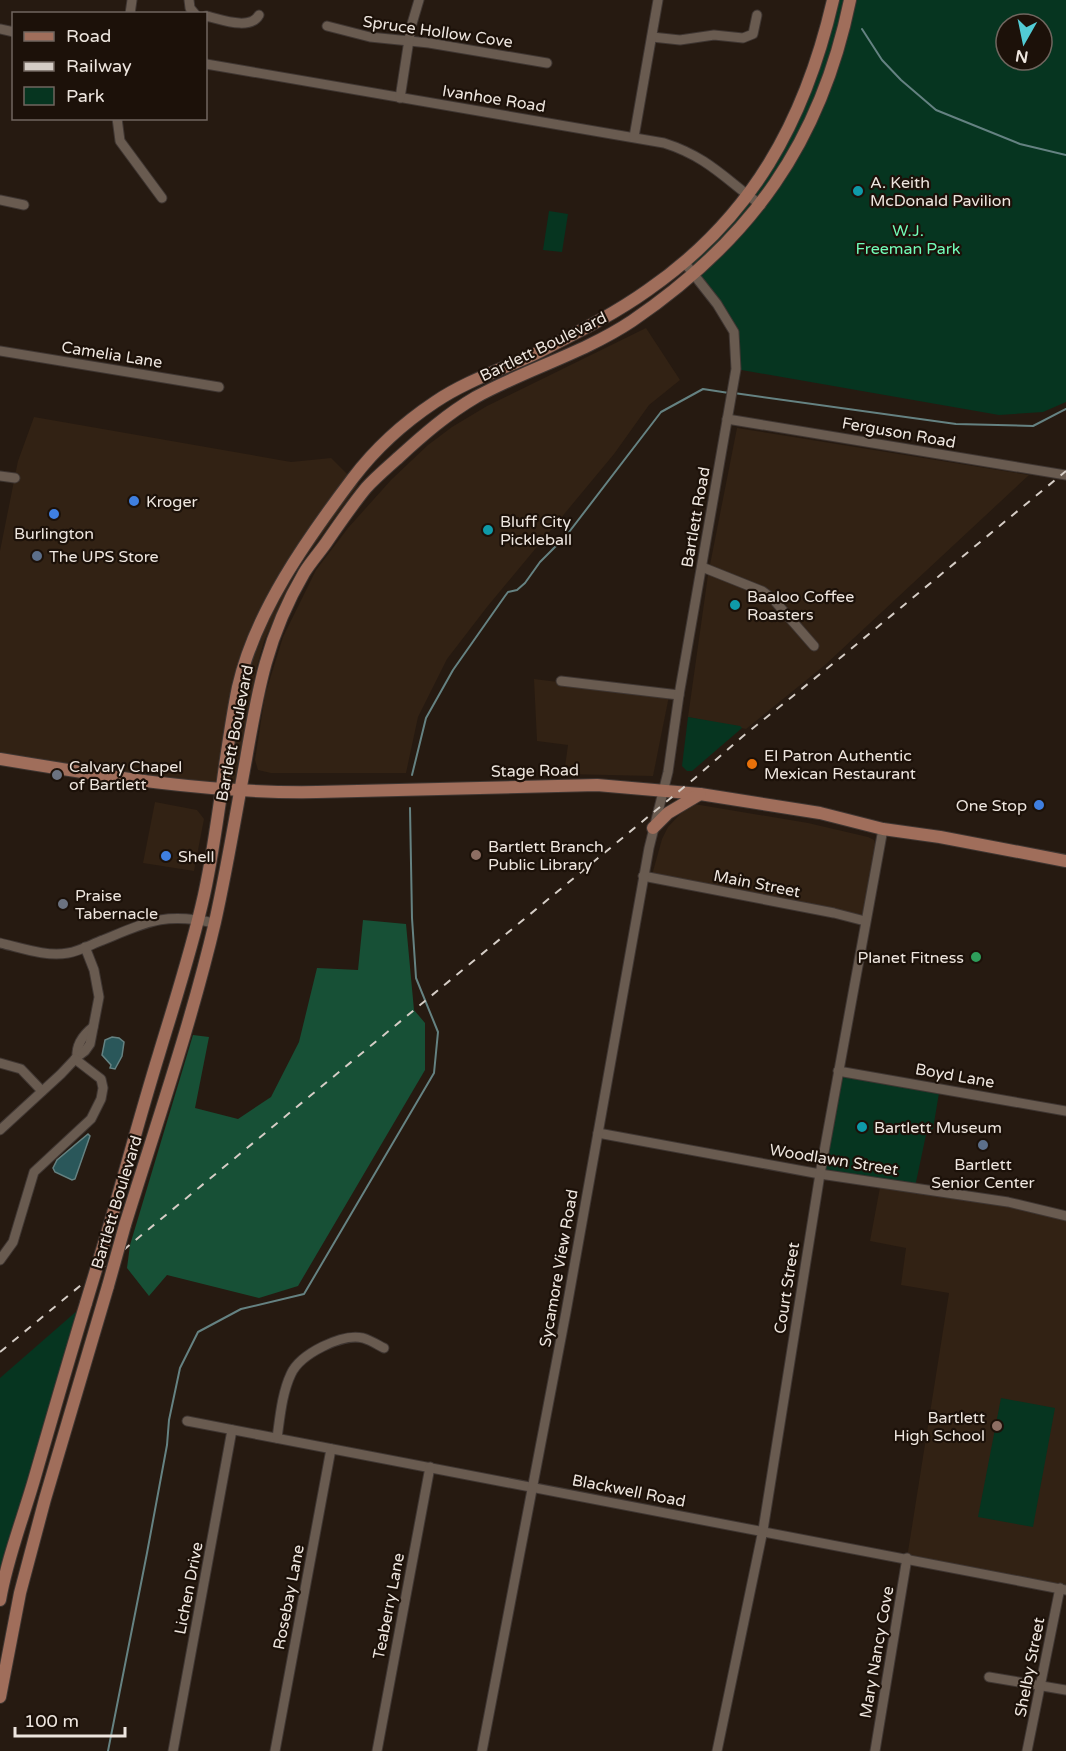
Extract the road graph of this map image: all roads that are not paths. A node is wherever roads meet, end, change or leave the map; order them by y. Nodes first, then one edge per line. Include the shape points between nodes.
1 (418, 0) edge
2 (658, 0) edge
3 (833, 0) edge
4 (850, 0) edge
5 (259, 15) dead end
6 (757, 15) dead end
7 (207, 16) edge
8 (327, 26) dead end
9 (652, 37) junction
10 (409, 41) junction
11 (547, 63) dead end
12 (207, 64) edge
13 (400, 98) junction
14 (117, 120) edge
15 (634, 137) junction
16 (748, 196) junction
17 (162, 198) dead end
18 (0, 200) edge
19 (24, 205) dead end
20 (760, 205) junction
21 (684, 262) junction
22 (695, 274) junction
23 (620, 309) junction
24 (631, 321) junction
25 (0, 351) edge
26 (496, 370) junction
27 (504, 383) junction
28 (219, 387) dead end
29 (727, 419) junction
30 (1066, 475) edge
31 (0, 476) edge
32 (15, 478) dead end
33 (702, 567) junction
34 (814, 646) dead end
35 (561, 681) dead end
36 (679, 695) junction
37 (0, 759) edge
38 (222, 788) junction
39 (240, 789) junction
40 (663, 791) junction
41 (700, 794) junction
42 (653, 828) junction
43 (883, 829) junction
44 (1066, 861) edge
45 (643, 876) junction
46 (198, 920) junction
47 (865, 921) junction
48 (214, 924) junction
49 (0, 943) edge
50 (85, 947) junction
51 (76, 1058) junction
52 (0, 1063) edge
53 (838, 1071) junction
54 (42, 1091) junction
55 (1066, 1111) edge
56 (2, 1123) edge
57 (598, 1133) junction
58 (820, 1174) junction
59 (1066, 1216) edge
60 (0, 1260) edge
61 (384, 1348) dead end
62 (187, 1421) dead end
63 (232, 1430) junction
64 (277, 1438) junction
65 (331, 1449) junction
66 (430, 1467) junction
67 (532, 1487) junction
68 (763, 1530) junction
69 (907, 1558) junction
70 (1063, 1589) edge
71 (0, 1600) edge
72 (989, 1677) dead end
73 (1040, 1686) junction
74 (1066, 1690) edge
75 (0, 1697) edge
76 (173, 1751) edge
77 (275, 1751) edge
78 (377, 1751) edge
79 (482, 1751) edge
80 (717, 1751) edge
81 (875, 1751) edge
82 (1027, 1751) edge

1 - 10 street
2 - 9 street
3 - 16 main road, Bartlett Boulevard via 825,34 793,121
4 - 20 main road, Bartlett Boulevard via 819,106
5 - 7 street via 249,23
6 - 9 street via 754,32 748,38
8 - 10 street, Spruce Hollow Cove via 370,37
9 - 15 street
10 - 11 street, Spruce Hollow Cove
10 - 13 street
12 - 13 street, Ivanhoe Road
13 - 15 street, Ivanhoe Road
14 - 17 street via 120,141
15 - 16 street, Ivanhoe Road via 692,153 727,176
16 - 20 street, Ivanhoe Road
16 - 21 main road, Bartlett Boulevard
18 - 19 street
20 - 22 main road, Bartlett Boulevard
21 - 22 street, Bartlett Road
21 - 23 main road, Bartlett Boulevard
22 - 24 main road, Bartlett Boulevard
22 - 29 street, Bartlett Road via 734,332 736,369
23 - 24 main road
23 - 26 main road, Bartlett Boulevard
24 - 27 main road, Bartlett Boulevard
25 - 28 street, Camelia Lane
26 - 27 main road
26 - 38 main road, Bartlett Boulevard via 436,401 378,448 290,566 264,618 239,685
27 - 39 main road, Bartlett Boulevard via 435,424 370,484 304,573 275,629 262,671
29 - 30 street, Ferguson Road
29 - 33 street, Bartlett Road
31 - 32 street
33 - 34 street via 759,589 773,599
33 - 36 street, Bartlett Road
35 - 36 street
36 - 40 street, Bartlett Road
37 - 38 main road, Stage Road
38 - 39 main road, Stage Road
38 - 46 main road, Bartlett Boulevard
39 - 40 main road, Stage Road via 317,792 597,785
39 - 48 main road, Bartlett Boulevard
40 - 41 main road, Stage Road
40 - 42 street, Sycamore View Road
41 - 42 main road via 668,813
41 - 43 main road, Stage Road via 820,813
42 - 45 street, Sycamore View Road
43 - 44 main road, Stage Road
43 - 47 street, Court Street
45 - 47 street, Main Street
45 - 57 street, Sycamore View Road
46 - 48 street
46 - 50 street via 168,918 142,924
46 - 71 main road, Bartlett Boulevard, bridge via 6,1566
47 - 53 street, Court Street
48 - 75 main road, Bartlett Boulevard, bridge via 45,1500 20,1593
49 - 50 street via 52,954
50 - 51 street via 94,970 98,1006 93,1027 77,1047
51 - 54 street
51 - 60 street via 101,1078 101,1099 87,1124 34,1173 13,1242
52 - 54 street via 21,1069
53 - 55 street, Boyd Lane
53 - 58 street, Court Street
54 - 56 street
57 - 58 street, Woodlawn Street
57 - 67 street, Sycamore View Road
58 - 59 street, Woodlawn Street via 1008,1202
58 - 68 street, Court Street
61 - 64 street via 363,1338 341,1339 306,1358 293,1371 287,1385
62 - 63 street, Blackwell Road
63 - 64 street, Blackwell Road
63 - 76 street, Lichen Drive
64 - 65 street, Blackwell Road
65 - 66 street, Blackwell Road
65 - 77 street, Rosebay Lane
66 - 67 street, Blackwell Road
66 - 78 street, Teaberry Lane
67 - 68 street, Blackwell Road
67 - 79 street, Sycamore View Road
68 - 69 street, Blackwell Road
68 - 80 street, Court Street
69 - 70 street, Blackwell Road
69 - 81 street, Mary Nancy Cove
70 - 73 street, Shelby Street
72 - 73 street
73 - 74 street
73 - 82 street, Shelby Street

